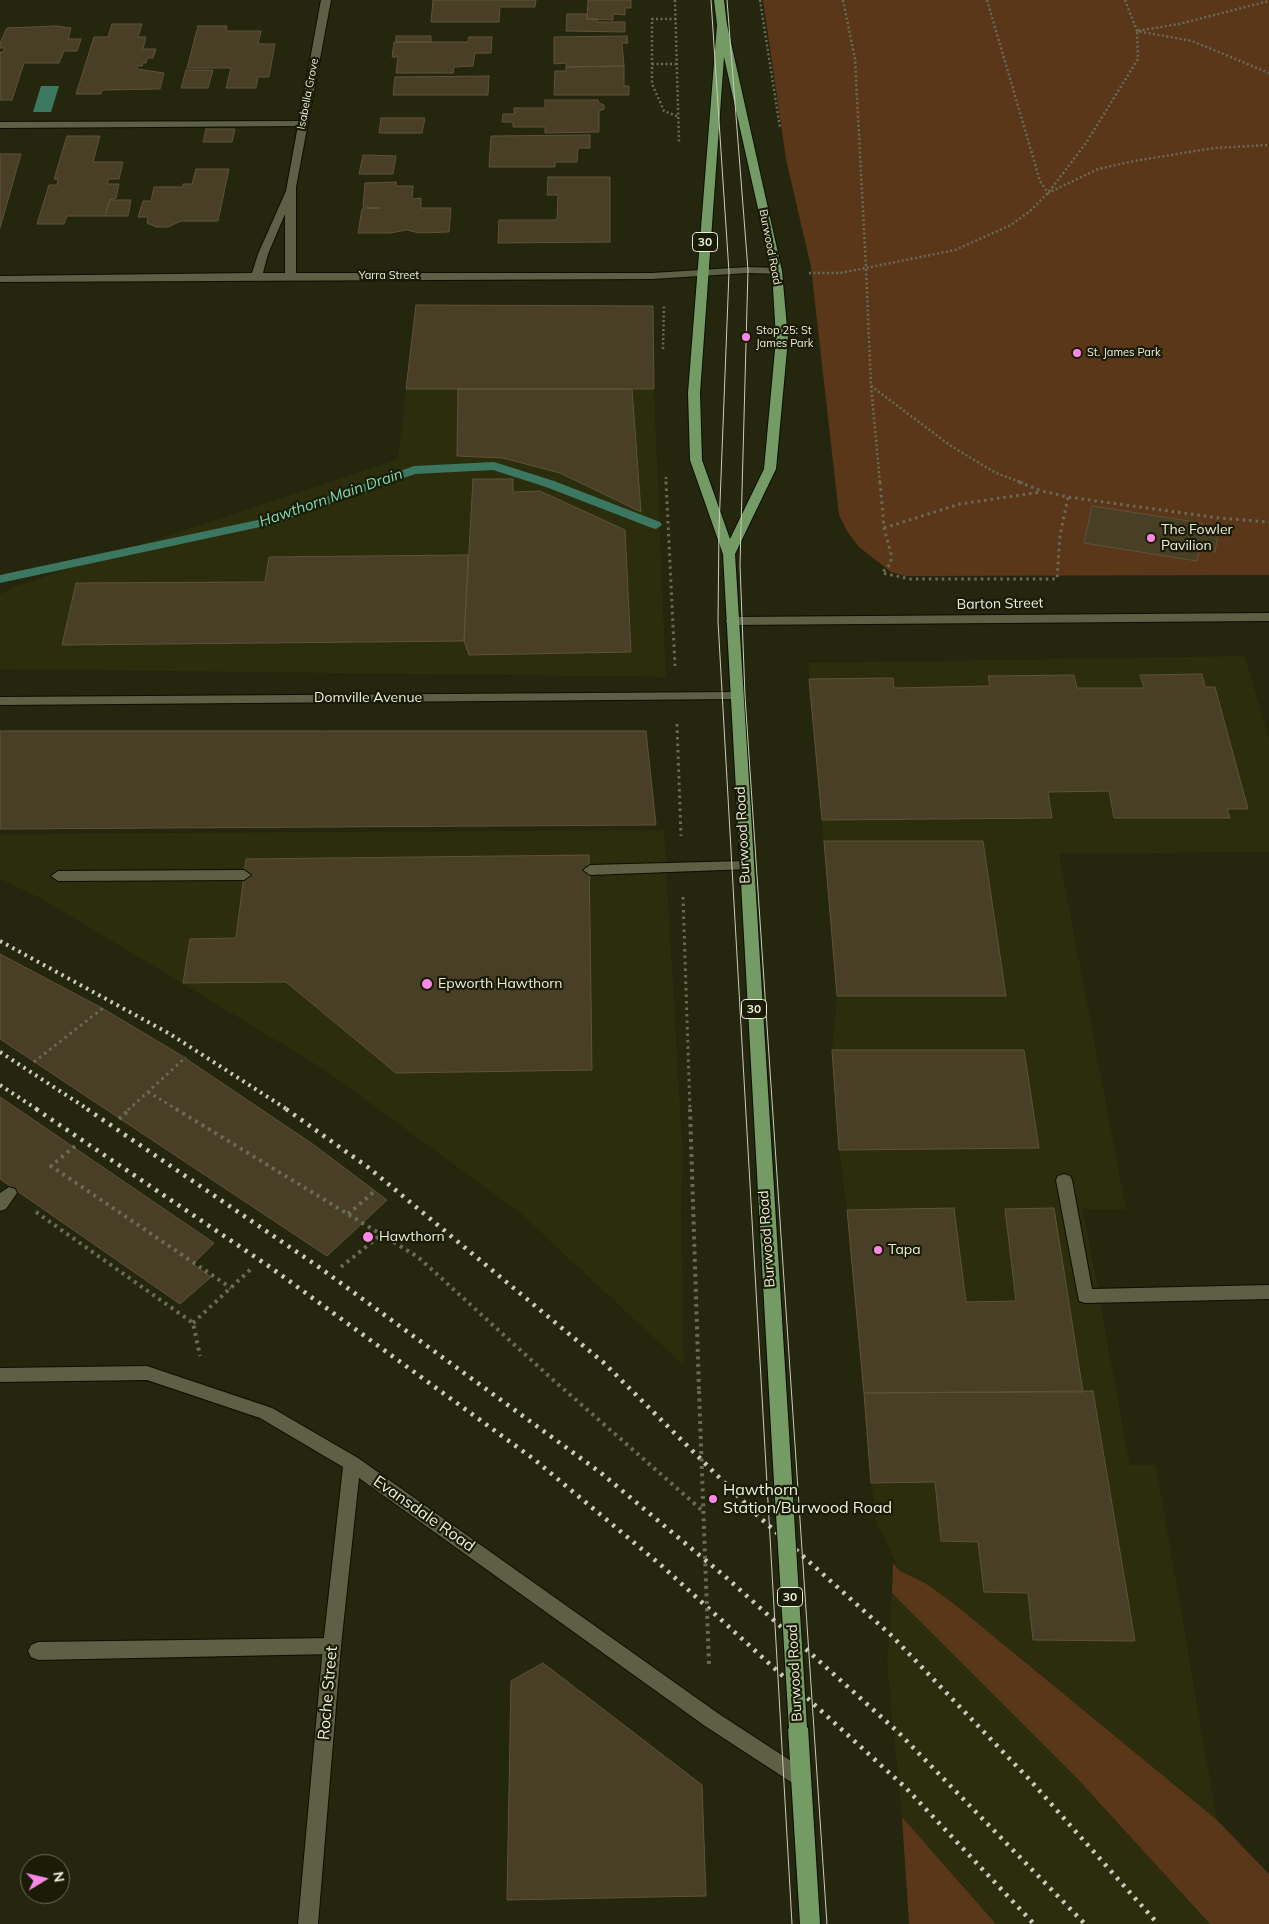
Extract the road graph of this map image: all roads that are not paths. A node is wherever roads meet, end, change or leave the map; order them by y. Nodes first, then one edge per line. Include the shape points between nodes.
1 (326, 0) edge
2 (719, 0) edge
3 (722, 25) junction
4 (303, 124) junction
5 (0, 125) edge
6 (291, 187) junction
7 (777, 271) junction
8 (703, 274) junction
9 (258, 276) junction
10 (290, 276) junction
11 (0, 279) edge
12 (728, 554) junction
13 (1269, 616) edge
14 (732, 621) junction
15 (735, 696) junction
16 (0, 701) edge
17 (745, 866) junction
18 (590, 870) dead end
19 (244, 875) dead end
20 (58, 876) dead end
21 (1064, 1180) dead end
22 (1269, 1292) edge
23 (0, 1375) edge
24 (352, 1463) junction
25 (332, 1646) junction
26 (38, 1651) dead end
27 (801, 1778) junction
28 (308, 1924) edge
29 (810, 1924) edge

1 - 4 street, Isabella Grove
2 - 3 main road, Burwood Road / 30
3 - 7 main road, Burwood Road / 30
3 - 8 main road, Burwood Road / 30
4 - 5 street
4 - 6 street, Isabella Grove
6 - 9 street, Isabella Grove via 263,254
6 - 10 street, Isabella Grove
7 - 8 street, Yarra Street
7 - 12 main road, Burwood Road / 30 via 782,354 770,469
8 - 10 street, Yarra Street
8 - 12 main road, Burwood Road / 30 via 694,394 696,460
9 - 10 street, Yarra Street
9 - 11 street, Yarra Street
12 - 14 main road, Burwood Road / 30
13 - 14 street, Barton Street
14 - 15 main road, Burwood Road / 30
15 - 16 street, Domville Avenue
15 - 17 main road, Burwood Road / 30
17 - 18 street
17 - 27 main road, Burwood Road / 30, bridge
19 - 20 street
21 - 22 street via 1084,1296
23 - 24 street, Evansdale Road via 146,1373 266,1413
24 - 25 street, Roche Street
24 - 27 street, Evansdale Road via 712,1720
25 - 26 street
25 - 28 street, Roche Street
27 - 29 main road, Burwood Road / 30

